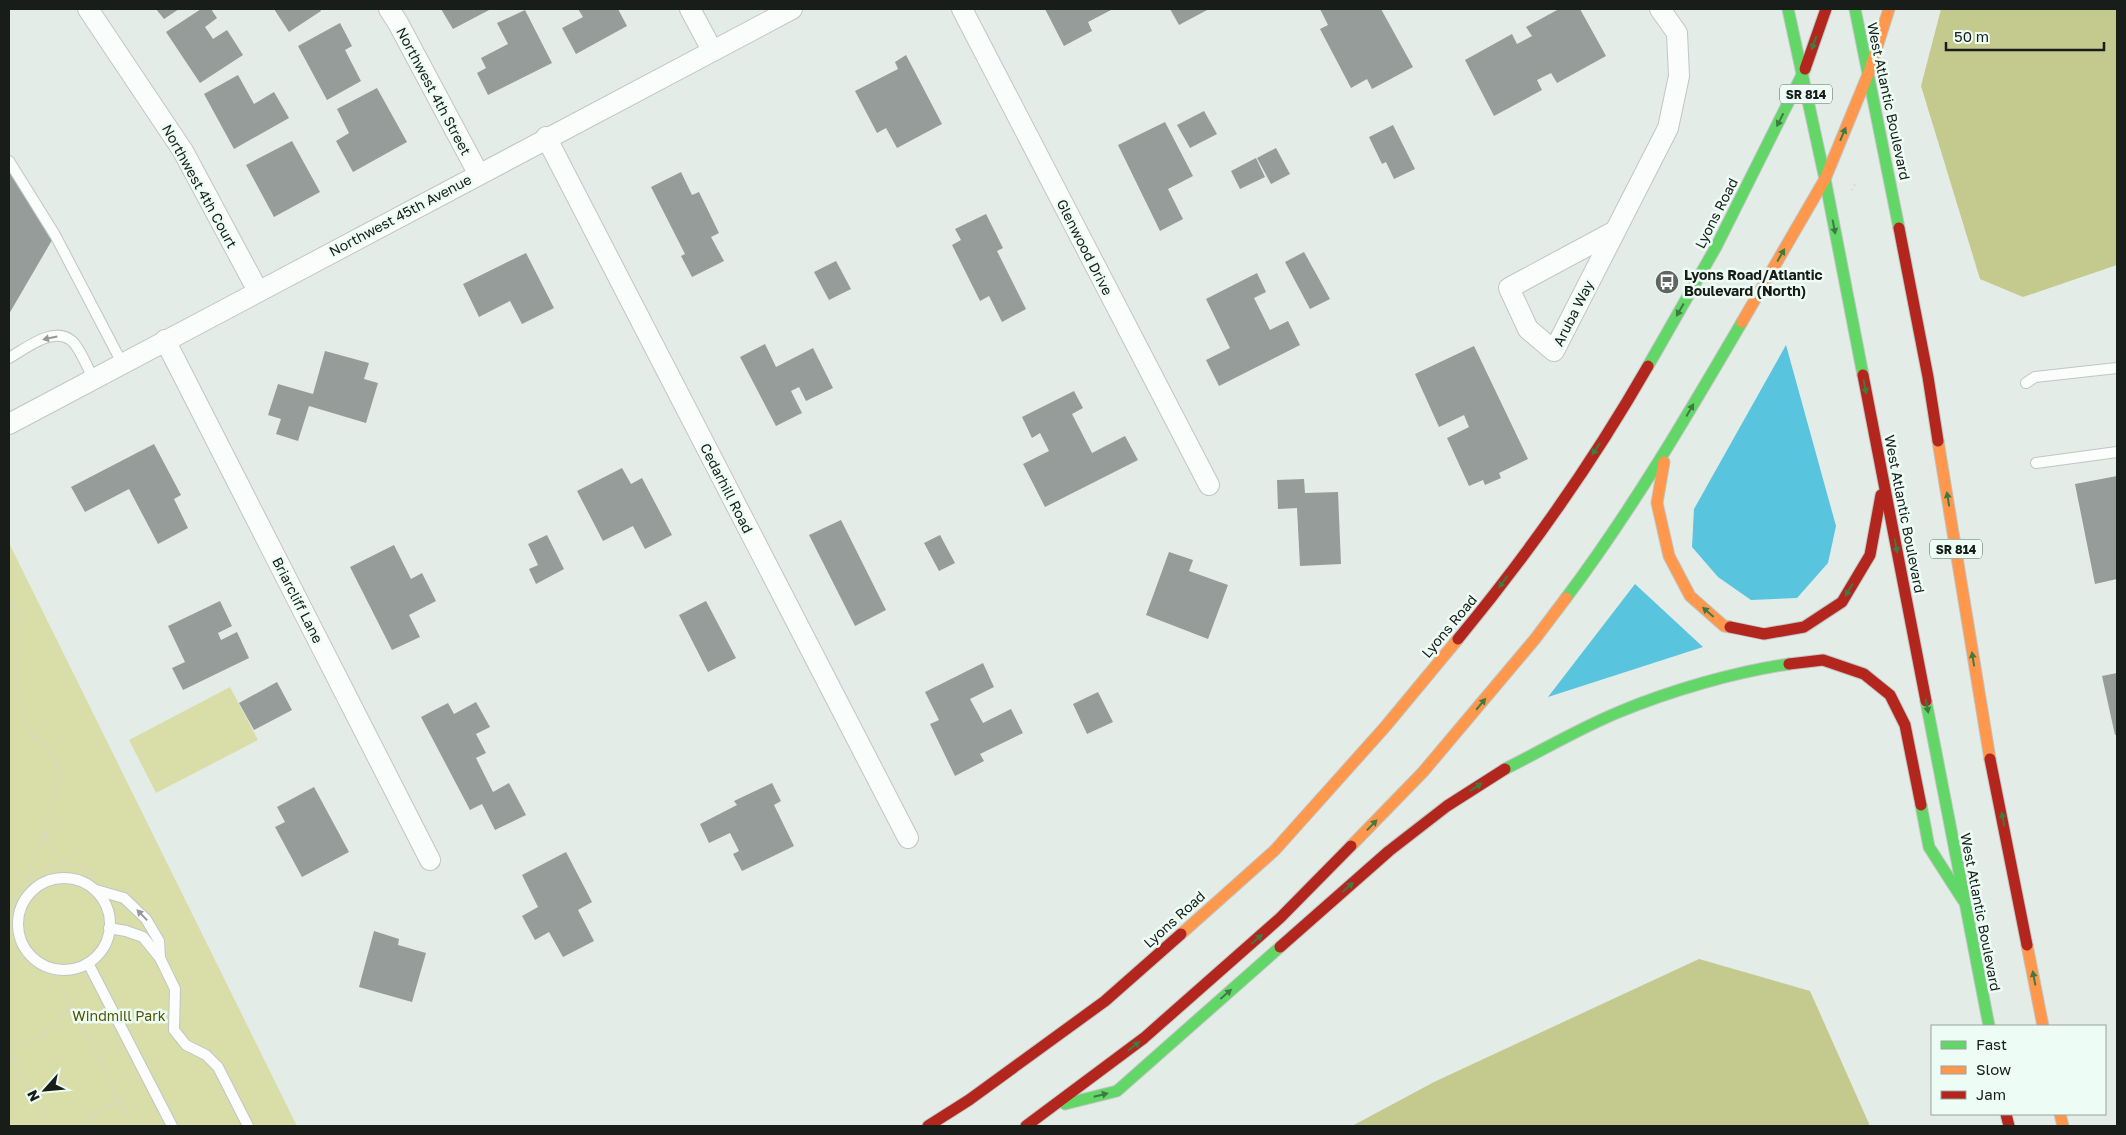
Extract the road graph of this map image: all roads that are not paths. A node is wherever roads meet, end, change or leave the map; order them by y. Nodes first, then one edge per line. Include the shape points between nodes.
1 (88, 9) edge
2 (388, 9) edge
3 (690, 9) edge
4 (792, 9) edge
5 (962, 9) edge
6 (1660, 9) edge
7 (1788, 9) edge
8 (1826, 9) edge
9 (1854, 9) edge
10 (1889, 9) edge
11 (712, 50) junction
12 (1870, 72) junction
13 (1802, 77) junction
14 (546, 137) junction
15 (9, 161) edge
16 (478, 173) junction
17 (1825, 180) junction
18 (1615, 231) junction
19 (258, 291) junction
20 (165, 340) junction
21 (9, 358) edge
22 (122, 363) junction
23 (2117, 368) edge
24 (94, 378) junction
25 (2026, 383) dead end
26 (9, 424) edge
27 (1666, 452) junction
28 (2117, 452) edge
29 (2036, 463) dead end
30 (1884, 478) junction
31 (1209, 485) dead end
32 (908, 838) dead end
33 (430, 860) dead end
34 (96, 890) junction
35 (1963, 900) junction
36 (109, 928) junction
37 (160, 958) junction
38 (88, 963) junction
39 (1989, 1025) edge
40 (2043, 1025) edge
41 (1053, 1106) junction
42 (172, 1126) edge
43 (248, 1126) edge
44 (928, 1126) edge
45 (1026, 1126) edge

1 - 19 street, Northwest 4th Court via 183,151
2 - 16 street, Northwest 4th Street
3 - 11 street
4 - 11 street, Northwest 45th Avenue
5 - 31 street, Glenwood Drive
6 - 18 street, Aruba Way via 1677,33 1679,76 1668,128
7 - 13 main road, West Atlantic Boulevard / SR 814
8 -> 13 main road, Lyons Road
9 - 12 main road, West Atlantic Boulevard / SR 814
10 - 12 main road
11 - 14 street, Northwest 45th Avenue
17 -> 12 main road
40 -> 12 main road, West Atlantic Boulevard / SR 814 via 1982,716 1928,377
13 - 17 main road, West Atlantic Boulevard / SR 814
13 -> 44 main road, Lyons Road via 1716,247 1630,397 1568,493 1495,594 1385,727 1275,850 1105,1001
14 - 16 street, Northwest 45th Avenue
14 - 32 street, Cedarhill Road
15 - 22 lane via 55,235
16 - 19 street, Northwest 45th Avenue
27 -> 17 main road
17 -> 30 main road, West Atlantic Boulevard / SR 814
18 - 18 street, Aruba Way via 1580,300 1554,351 1528,330 1509,288
19 - 20 street, Northwest 45th Avenue
20 - 22 street, Northwest 45th Avenue
20 - 33 street, Briarcliff Lane
24 -> 21 lane via 72,342 62,336 49,336
22 - 24 street, Northwest 45th Avenue
23 - 25 lane via 2035,377
24 - 26 street, Northwest 45th Avenue
30 -> 27 main road via 1870,555 1842,602 1804,627 1764,634 1724,626 1690,596 1669,556 1657,503
41 -> 27 main road via 1144,1038 1280,918 1423,772 1535,639 1604,548
28 - 29 lane
30 -> 35 main road, West Atlantic Boulevard / SR 814
34 - 36 lane via 108,911
37 -> 34 lane via 159,940 146,919 124,898
34 - 38 lane via 75,879 51,880 31,892 20,913 20,936 32,957 54,968 77,968
35 - 39 main road, West Atlantic Boulevard / SR 814
41 -> 35 main road via 1117,1090 1389,851 1447,806 1499,772 1619,712 1700,684 1762,668 1823,660 1864,674 1890,695 1905,725 1930,847
36 - 37 lane via 143,938
36 - 38 lane via 104,946
37 - 43 lane via 175,988 174,1030 186,1045 206,1055 218,1067
38 - 42 lane
41 - 45 main road

